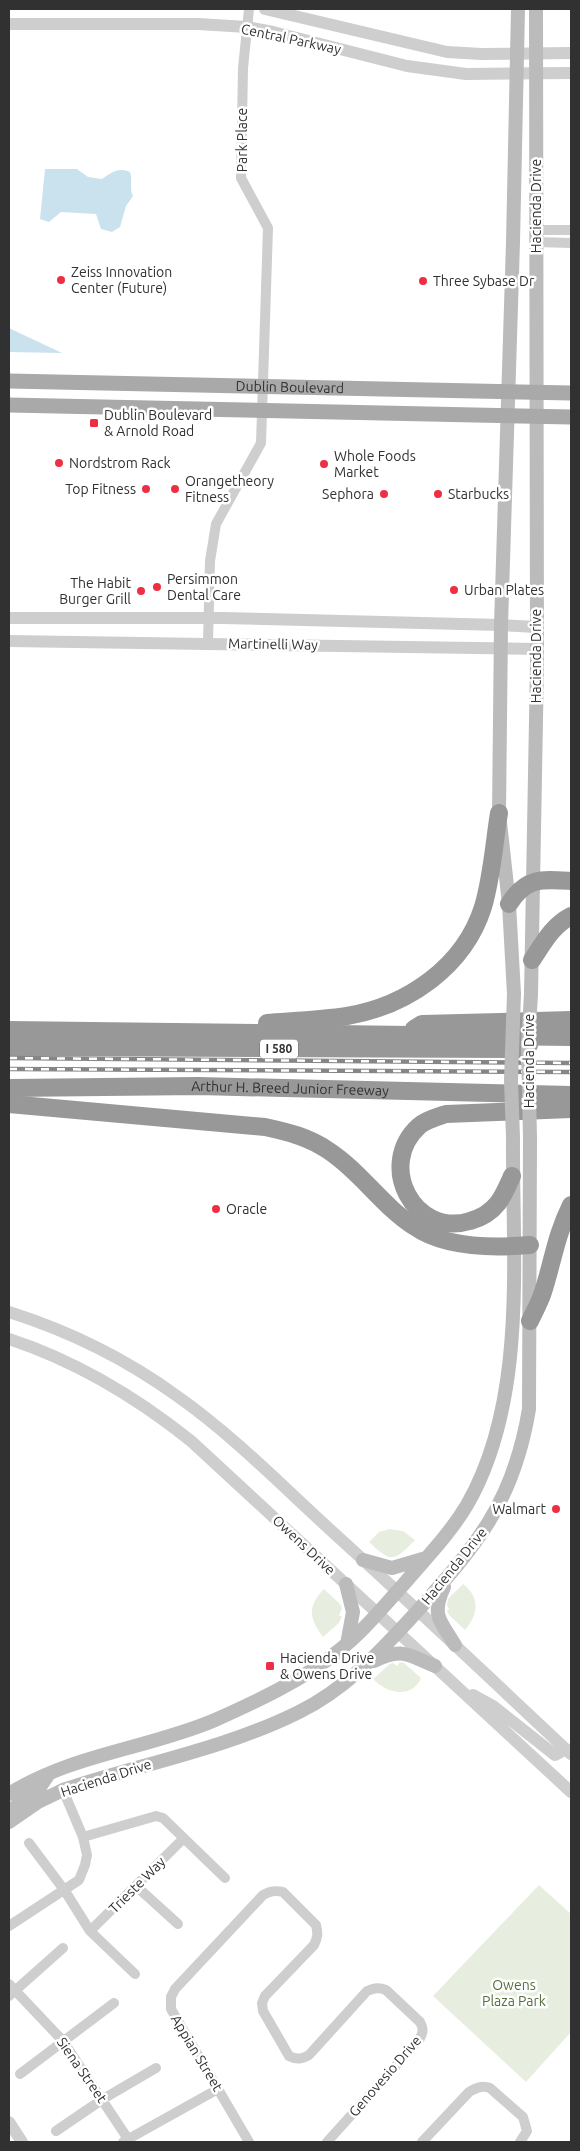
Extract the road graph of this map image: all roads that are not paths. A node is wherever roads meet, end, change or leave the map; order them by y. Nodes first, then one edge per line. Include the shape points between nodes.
1 (250, 9) edge
2 (265, 9) edge
3 (518, 9) edge
4 (536, 9) edge
5 (9, 24) edge
6 (247, 27) junction
7 (537, 53) junction
8 (571, 53) edge
9 (517, 54) junction
10 (517, 73) junction
11 (537, 73) junction
12 (571, 73) edge
13 (571, 230) edge
14 (536, 236) junction
15 (571, 243) edge
16 (9, 381) edge
17 (263, 386) junction
18 (508, 391) junction
19 (536, 392) junction
20 (571, 393) edge
21 (9, 405) edge
22 (262, 409) junction
23 (507, 415) junction
24 (536, 416) junction
25 (571, 417) edge
26 (9, 618) edge
27 (209, 618) junction
28 (501, 625) junction
29 (536, 627) junction
30 (9, 641) edge
31 (208, 643) junction
32 (500, 649) junction
33 (536, 649) junction
34 (499, 813) junction
35 (571, 881) edge
36 (534, 883) junction
37 (509, 904) junction
38 (571, 916) edge
39 (532, 960) junction
40 (571, 1020) edge
41 (9, 1030) edge
42 (227, 1032) junction
43 (403, 1036) junction
44 (548, 1037) junction
45 (571, 1037) edge
46 (9, 1047) edge
47 (9, 1088) edge
48 (571, 1095) edge
49 (9, 1104) edge
50 (571, 1109) edge
51 (512, 1176) junction
52 (571, 1205) edge
53 (522, 1246) junction
54 (9, 1312) edge
55 (530, 1321) junction
56 (9, 1339) edge
57 (426, 1558) junction
58 (363, 1560) junction
59 (448, 1577) junction
60 (346, 1584) junction
61 (397, 1591) junction
62 (418, 1610) junction
63 (378, 1612) junction
64 (398, 1632) junction
65 (347, 1644) junction
66 (455, 1645) junction
67 (366, 1665) junction
68 (435, 1666) junction
69 (454, 1683) junction
70 (129, 1747) junction
71 (569, 1752) edge
72 (49, 1772) junction
73 (63, 1790) junction
74 (571, 1792) edge
75 (9, 1794) edge
76 (9, 1812) edge
77 (9, 1822) edge
78 (83, 1837) junction
79 (183, 1839) junction
80 (29, 1843) dead end
81 (225, 1878) dead end
82 (136, 1886) junction
83 (65, 1891) junction
84 (9, 1924) edge
85 (178, 1924) dead end
86 (90, 1931) junction
87 (217, 1944) joint
88 (63, 1948) dead end
89 (135, 1974) dead end
90 (11, 1991) edge
91 (114, 2002) dead end
92 (63, 2041) junction
93 (156, 2068) dead end
94 (20, 2074) dead end
95 (218, 2089) junction
96 (103, 2098) junction
97 (9, 2122) edge
98 (56, 2131) dead end
99 (127, 2141) edge
100 (22, 2142) edge
101 (249, 2142) edge
102 (327, 2142) edge
103 (422, 2142) edge
104 (520, 2142) edge

1 - 6 street, Park Place
2 - 9 street, Central Parkway via 447,52
3 - 9 main road, Hacienda Drive
4 - 7 main road, Hacienda Drive
5 - 6 street, Central Parkway
6 - 10 street, Central Parkway via 407,66 466,74
6 - 17 street, Park Place via 242,76 241,178 268,228
7 - 8 street, Central Parkway
7 - 9 street, Central Parkway
7 - 11 main road, Hacienda Drive
9 - 10 main road, Hacienda Drive
10 - 11 street, Central Parkway
10 - 18 main road, Hacienda Drive
11 - 12 street, Central Parkway
11 - 14 main road, Hacienda Drive
13 - 14 street
14 - 15 street
14 - 19 main road, Hacienda Drive
16 - 17 main road, Dublin Boulevard
17 - 18 main road, Dublin Boulevard
17 - 22 street, Park Place
18 - 19 main road, Dublin Boulevard
18 - 23 main road, Hacienda Drive
19 - 20 main road, Dublin Boulevard
19 - 24 main road, Hacienda Drive
21 - 22 main road, Dublin Boulevard
22 - 23 main road, Dublin Boulevard
22 - 27 street, Park Place via 261,443 216,524 210,561
23 - 24 main road, Dublin Boulevard
23 - 28 main road, Hacienda Drive
24 - 25 main road, Dublin Boulevard
24 - 29 main road, Hacienda Drive
26 - 27 street, Martinelli Way
27 - 28 street, Martinelli Way
27 - 31 street, Park Place
28 - 29 street, Martinelli Way
28 - 32 main road, Hacienda Drive
29 - 33 main road, Hacienda Drive
30 - 31 street, Martinelli Way
31 - 32 street, Martinelli Way
32 - 33 street, Martinelli Way
32 - 34 main road, Hacienda Drive
33 - 36 main road, Hacienda Drive
34 - 37 main road, Hacienda Drive
34 - 42 highway via 483,908 460,951 428,983 408,996 367,1012 257,1023
35 - 36 highway
36 - 37 highway via 524,885
36 - 39 main road, Hacienda Drive
37 - 51 main road, Hacienda Drive, bridge via 514,994
38 - 39 highway via 559,922 549,933
39 - 53 main road, Hacienda Drive, bridge via 528,1046 530,1138
40 - 43 highway via 422,1024
41 - 42 highway, I 580
42 - 43 highway, I 580
43 - 44 highway, I 580
44 - 45 highway, I 580
44 - 46 highway, I 580 via 520,1049
47 - 48 highway, Arthur H. Breed Junior Freeway via 199,1086
49 - 53 highway via 286,1131 329,1151 415,1228 467,1245
50 - 51 highway via 446,1114 432,1118 409,1138 400,1164 402,1184 410,1201 421,1212 448,1223 462,1223 488,1212 497,1204
51 - 53 main road, Hacienda Drive
52 - 55 highway via 562,1224 543,1292
53 - 55 main road, Hacienda Drive
53 - 57 main road, Hacienda Drive via 508,1372 498,1428 467,1505
54 - 58 street, Owens Drive via 95,1346 179,1397 234,1442
55 - 59 main road, Hacienda Drive via 529,1409 516,1466 490,1522
56 - 60 street, Owens Drive via 108,1383 164,1420
57 - 58 main road via 392,1568
57 - 61 main road, Hacienda Drive
58 - 61 street, Owens Drive
59 - 62 main road, Hacienda Drive
59 - 66 main road via 437,1608 438,1616
60 - 63 street, Owens Drive
60 - 65 main road via 353,1612
61 - 62 street, Owens Drive
61 - 63 main road, Hacienda Drive
62 - 64 main road, Hacienda Drive
62 - 66 street, Owens Drive
63 - 64 street, Owens Drive
63 - 65 main road, Hacienda Drive
64 - 67 main road, Hacienda Drive
64 - 68 street, Owens Drive
65 - 70 main road, Hacienda Drive via 317,1666 244,1707 212,1721
66 - 71 street, Owens Drive
67 - 68 main road via 396,1652
67 - 73 main road, Hacienda Drive via 324,1698 275,1723
68 - 69 street, Owens Drive
69 - 71 street via 493,1706 555,1755
69 - 74 street, Owens Drive
70 - 72 main road, Hacienda Drive
70 - 73 main road via 70,1774
72 - 75 main road, Hacienda Drive
72 - 76 main road via 40,1787
73 - 77 main road, Hacienda Drive
73 - 78 street
78 - 79 street via 156,1816
78 - 83 street via 87,1855 85,1866 79,1880
79 - 81 street
79 - 82 street, Trieste Way
80 - 83 street
82 - 85 street
82 - 86 street, Trieste Way
83 - 84 street
83 - 86 street
86 - 89 street
87 - 95 street, Appian Street via 170,1997 171,2009
87 - 102 street, Genovesio Drive via 269,1891 283,1892 316,1924 318,1938 314,1945 262,2003 272,2027 289,2056 294,2058 302,2059 309,2055 373,1988 386,1990 420,2022 423,2034 419,2040
88 - 90 street
90 - 92 street, Siena Street
91 - 92 street
92 - 94 street
92 - 96 street, Siena Street
93 - 96 street
95 - 99 street
95 - 101 street, Appian Street
96 - 98 street
96 - 99 street, Siena Street
97 - 100 street
103 - 104 street via 469,2092 484,2086 523,2117 527,2131

